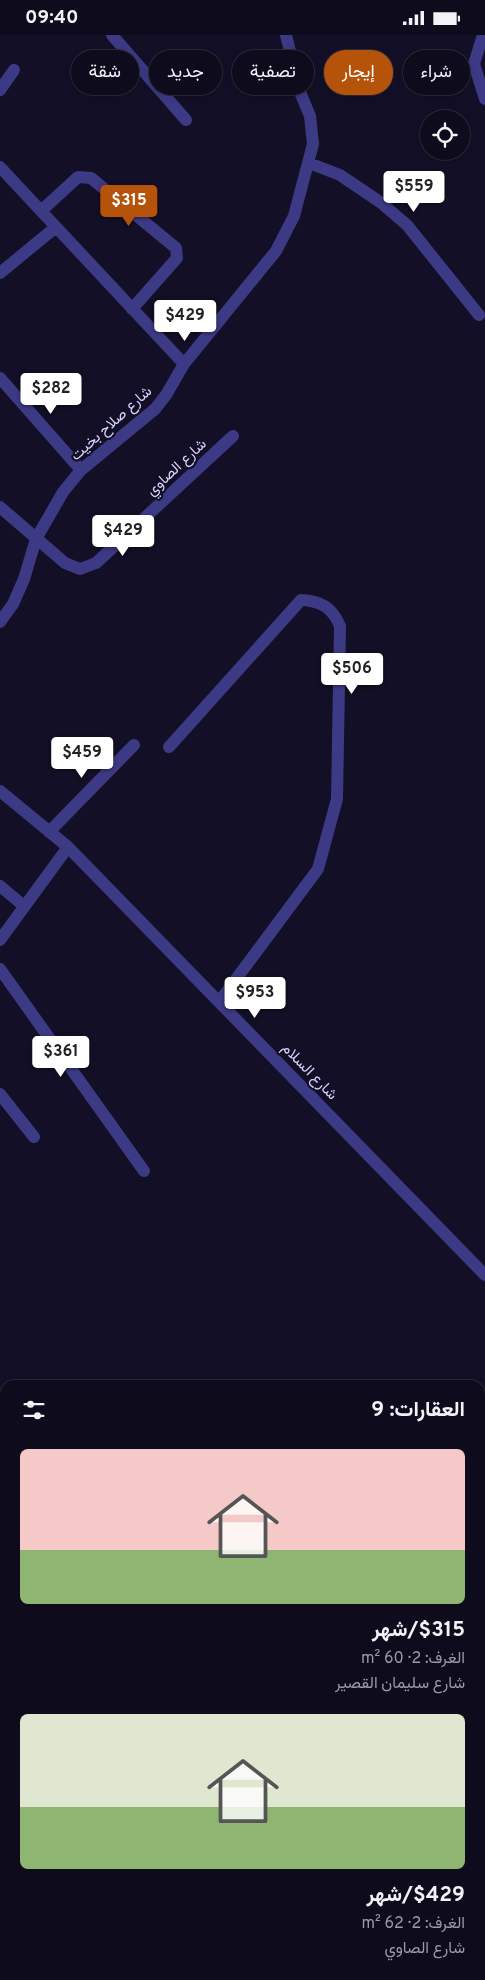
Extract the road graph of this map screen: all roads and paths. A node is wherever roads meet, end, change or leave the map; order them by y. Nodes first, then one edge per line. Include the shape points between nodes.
1 (112, 35) edge
2 (286, 35) edge
3 (483, 35) edge
4 (14, 70) dead end
5 (0, 89) edge
6 (485, 99) edge
7 (186, 120) dead end
8 (309, 163) junction
9 (0, 167) edge
10 (41, 211) junction
11 (56, 227) junction
12 (0, 273) edge
13 (132, 309) junction
14 (480, 315) dead end
15 (184, 364) junction
16 (0, 378) edge
17 (233, 436) dead end
18 (81, 470) junction
19 (0, 507) edge
20 (36, 539) junction
21 (0, 622) edge
22 (134, 745) dead end
23 (169, 747) dead end
24 (0, 791) edge
25 (48, 832) junction
26 (68, 847) junction
27 (0, 886) edge
28 (24, 906) junction
29 (0, 941) edge
30 (0, 969) edge
31 (219, 1002) junction
32 (0, 1094) edge
33 (34, 1137) dead end
34 (144, 1171) dead end
35 (485, 1275) edge

1 - 7 street
2 - 8 street, شارع صلاح بخيت via 300,92 310,116 313,144
3 - 6 street via 474,65
4 - 5 street
8 - 14 street via 340,175 407,225
8 - 15 street, شارع صلاح بخيت via 294,215 276,251
9 - 10 street
10 - 11 street
10 - 13 street via 78,177 90,178 176,248 177,258
11 - 12 street
11 - 13 street
13 - 15 street
15 - 18 street, شارع صلاح بخيت via 155,409
16 - 18 street
17 - 20 street, شارع الصاوي via 96,563 80,569 66,563
18 - 20 street, شارع صلاح بخيت via 63,492
19 - 20 street, شارع الصاوي
20 - 21 street, شارع صلاح بخيت via 24,579
22 - 25 street
23 - 31 street via 301,600 317,601 335,615 340,626 337,799 318,869
24 - 25 street, شارع السلام
25 - 26 street, شارع السلام
26 - 28 street
26 - 31 street, شارع السلام
27 - 28 street
28 - 29 street
30 - 34 street
31 - 35 street, شارع السلام
32 - 33 street

